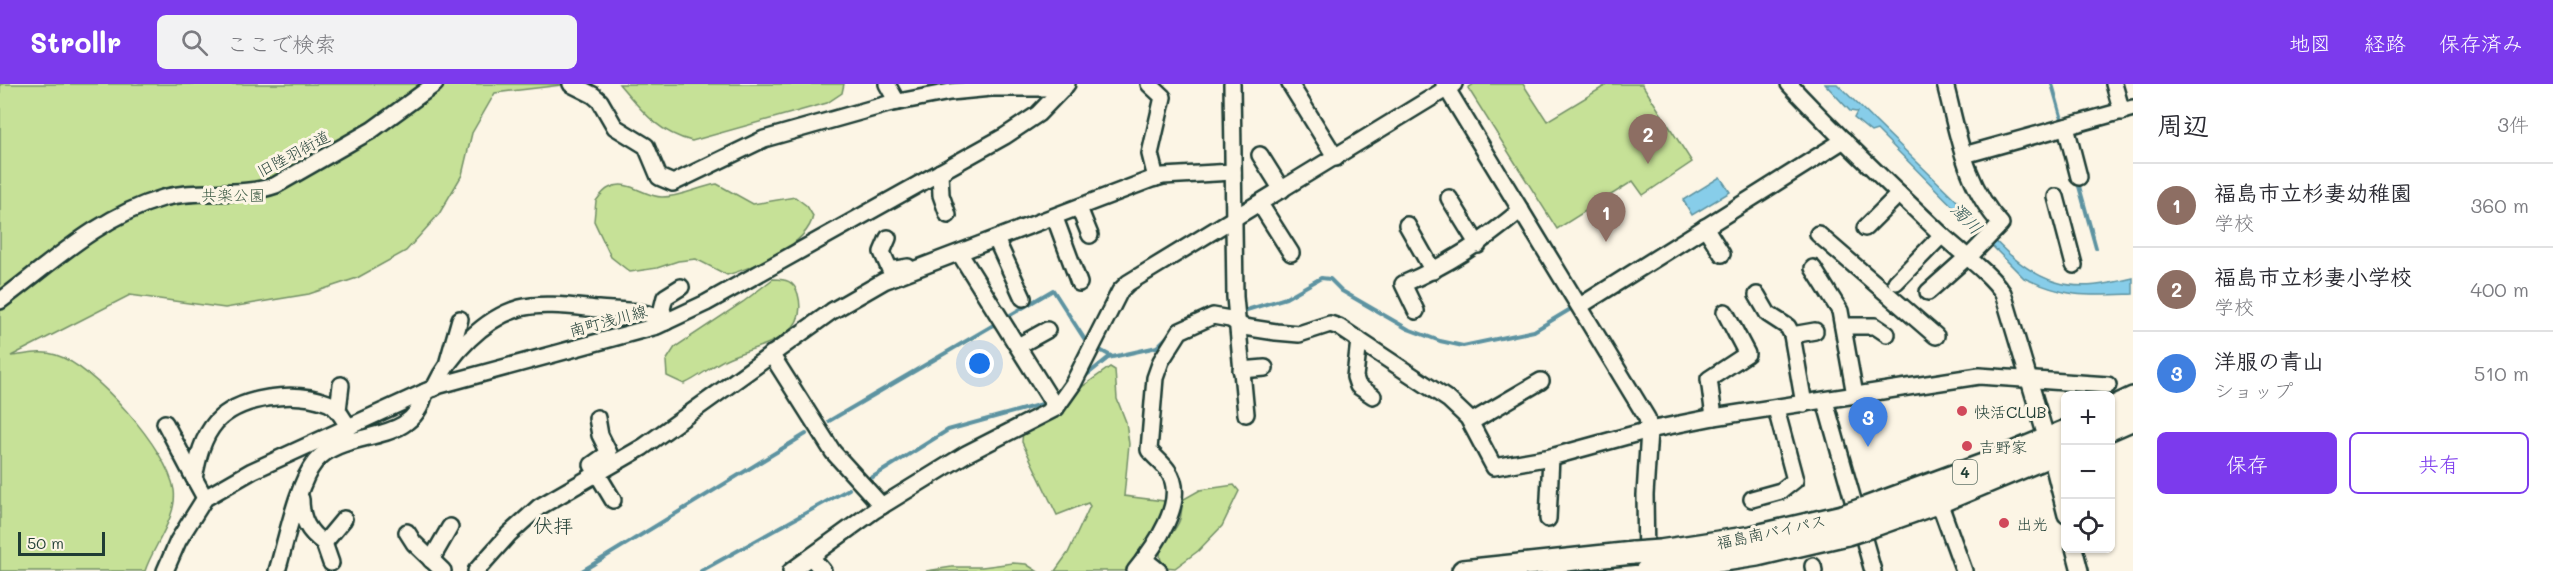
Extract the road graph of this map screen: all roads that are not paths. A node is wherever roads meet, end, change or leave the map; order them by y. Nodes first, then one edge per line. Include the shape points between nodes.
1 (435, 84) edge
2 (570, 84) edge
3 (886, 84) edge
4 (1149, 84) edge
5 (1232, 84) edge
6 (1290, 84) edge
7 (1789, 84) edge
8 (1945, 84) edge
9 (2114, 84) edge
10 (1065, 86) edge
11 (1448, 86) edge
12 (897, 102) junction
13 (2127, 110) edge
14 (2066, 127) junction
15 (1844, 140) junction
16 (1260, 155) dead end
17 (1964, 156) junction
18 (1335, 158) junction
19 (940, 172) junction
20 (1233, 172) junction
21 (2079, 177) dead end
22 (1156, 178) junction
23 (1282, 190) junction
24 (1899, 194) junction
25 (2056, 197) dead end
26 (1449, 198) dead end
27 (1260, 204) junction
28 (1079, 208) junction
29 (1521, 210) junction
30 (948, 215) dead end
31 (1055, 218) junction
32 (1234, 219) junction
33 (1407, 225) dead end
34 (1705, 227) junction
35 (1865, 228) dead end
36 (1818, 234) dead end
37 (1090, 235) dead end
38 (1942, 235) junction
39 (888, 238) dead end
40 (996, 239) junction
41 (1478, 245) junction
42 (1291, 253) dead end
43 (960, 254) junction
44 (1722, 254) dead end
45 (1969, 256) junction
46 (2074, 265) dead end
47 (926, 266) junction
48 (1813, 268) dead end
49 (1433, 271) junction
50 (1896, 282) dead end
51 (1079, 283) dead end
52 (681, 287) dead end
53 (1928, 292) dead end
54 (1758, 295) dead end
55 (1023, 298) dead end
56 (0, 301) edge
57 (1580, 306) junction
58 (1416, 312) dead end
59 (1725, 312) dead end
60 (460, 319) dead end
61 (666, 322) junction
62 (1238, 322) junction
63 (1843, 326) junction
64 (1047, 330) dead end
65 (1815, 330) dead end
66 (1887, 334) dead end
67 (1792, 335) junction
68 (1936, 336) dead end
69 (1359, 340) junction
70 (1018, 346) junction
71 (771, 354) junction
72 (447, 364) junction
73 (1265, 369) dead end
74 (1241, 370) junction
75 (2028, 379) junction
76 (1541, 381) dead end
77 (341, 385) dead end
78 (2108, 386) dead end
79 (430, 390) junction
80 (1855, 395) junction
81 (1373, 396) dead end
82 (2133, 398) edge
83 (1825, 401) junction
84 (1804, 404) junction
85 (2115, 407) edge
86 (1056, 408) junction
87 (1776, 409) junction
88 (338, 410) junction
89 (1246, 414) dead end
90 (1714, 417) junction
91 (597, 418) dead end
92 (2133, 419) edge
93 (1471, 422) junction
94 (165, 423) dead end
95 (2115, 427) edge
96 (349, 428) junction
97 (1649, 430) junction
98 (2057, 444) edge
99 (1551, 457) junction
100 (597, 472) junction
101 (194, 478) junction
102 (302, 490) junction
103 (205, 498) junction
104 (1752, 499) dead end
105 (2064, 499) edge
106 (613, 500) dead end
107 (1939, 502) junction
108 (882, 506) junction
109 (344, 519) dead end
110 (1548, 519) dead end
111 (1855, 521) junction
112 (450, 527) dead end
113 (407, 532) dead end
114 (324, 543) junction
115 (2075, 553) edge
116 (811, 557) junction
117 (331, 562) dead end
118 (1140, 565) edge
119 (437, 566) edge
120 (1653, 566) edge
121 (165, 571) edge
122 (278, 571) edge
123 (476, 571) edge
124 (791, 571) edge
125 (823, 571) edge
126 (1159, 571) edge
127 (1463, 571) edge
128 (1873, 571) edge
129 (1964, 571) edge
130 (2080, 571) edge

1 - 56 street, 旧陸羽街道 via 372,130 276,185 259,191 199,192 164,198 126,211 88,234
2 - 12 street via 600,101 615,127 646,146 659,177 674,183 764,139
3 - 12 street
4 - 22 street via 1163,97 1150,154
5 - 20 street
6 - 18 street
7 - 15 street
8 - 17 street
9 - 13 street
10 - 12 street via 971,90
10 - 19 street, 南町浅川線 via 1038,114
11 - 18 street
11 - 29 street
13 - 14 street
14 - 17 street
14 - 21 street
15 - 24 street
15 - 34 street
16 - 23 street
17 - 45 street via 1975,189 2001,224
18 - 23 street
19 - 30 street via 941,195
19 - 61 street, 南町浅川線
20 - 22 street
20 - 32 street
22 - 28 street
23 - 27 street
24 - 35 street
24 - 38 street
25 - 46 street
26 - 41 street
27 - 32 street
27 - 42 street
28 - 31 street
28 - 37 street
29 - 41 street
29 - 57 street
31 - 40 street
31 - 51 street
32 - 62 street
32 - 86 street via 1120,291
33 - 49 street
34 - 44 street
34 - 57 street
36 - 68 street
38 - 45 street
38 - 50 street
39 - 47 street via 882,252 890,270
40 - 43 street
40 - 55 street
41 - 49 street
43 - 47 street
43 - 70 street
45 - 53 street
45 - 75 street via 2002,293
47 - 71 street via 858,295
48 - 63 street via 1840,311
49 - 58 street via 1403,284
52 - 61 street via 665,297 662,309
54 - 67 street via 1768,314 1788,327
57 - 97 street via 1647,418
59 - 90 street via 1747,354 1708,379
60 - 72 street
61 - 72 street via 651,313 568,306 522,307 487,324
61 - 79 street, 南町浅川線
62 - 69 street via 1244,327 1299,334 1330,324
62 - 74 street
62 - 118 street via 1213,316 1180,331 1161,361 1155,378 1149,450 1168,470 1174,495 1160,536
63 - 66 street via 1875,326
63 - 80 street
64 - 70 street
65 - 67 street
67 - 84 street via 1791,365
69 - 81 street via 1355,377 1358,386
69 - 93 street via 1449,400
70 - 86 street
71 - 100 street via 643,447
71 - 108 street via 833,452
72 - 79 street
73 - 74 street
74 - 89 street
75 - 78 street
75 - 80 street via 1979,376
75 - 98 street
76 - 93 street
77 - 88 street
79 - 96 street, 南町浅川線
79 - 102 street via 404,425 333,448 316,461
80 - 83 street
82 - 85 highway
83 - 84 street
83 - 128 street
84 - 87 street
86 - 108 street via 966,454
87 - 90 street
87 - 104 street via 1795,480 1781,491
88 - 96 street
88 - 101 street via 329,403 291,397 254,400 232,408 203,441
90 - 97 street
91 - 100 street via 609,453 592,465
92 - 95 highway
93 - 99 street via 1494,467
94 - 101 street
96 - 103 street, 南町浅川線 via 252,471
97 - 99 street
97 - 120 street via 1645,495
98 - 105 street
98 - 107 highway, 福島南バイパス / 4
98 - 111 highway, 福島南バイパス / 4
99 - 110 street
100 - 106 street
100 - 123 street via 539,507
101 - 103 street
102 - 114 street via 301,514 311,534
102 - 122 street
103 - 121 street, 南町浅川線
107 - 111 highway, 福島南バイパス / 4
107 - 129 street
108 - 116 street
109 - 114 street
111 - 120 highway, 福島南バイパス / 4 via 1757,555
112 - 119 street
113 - 119 street
114 - 117 street
115 - 130 street
116 - 124 street
116 - 125 street
118 - 126 street
120 - 127 highway, 福島南バイパス / 4, bridge via 1633,553

